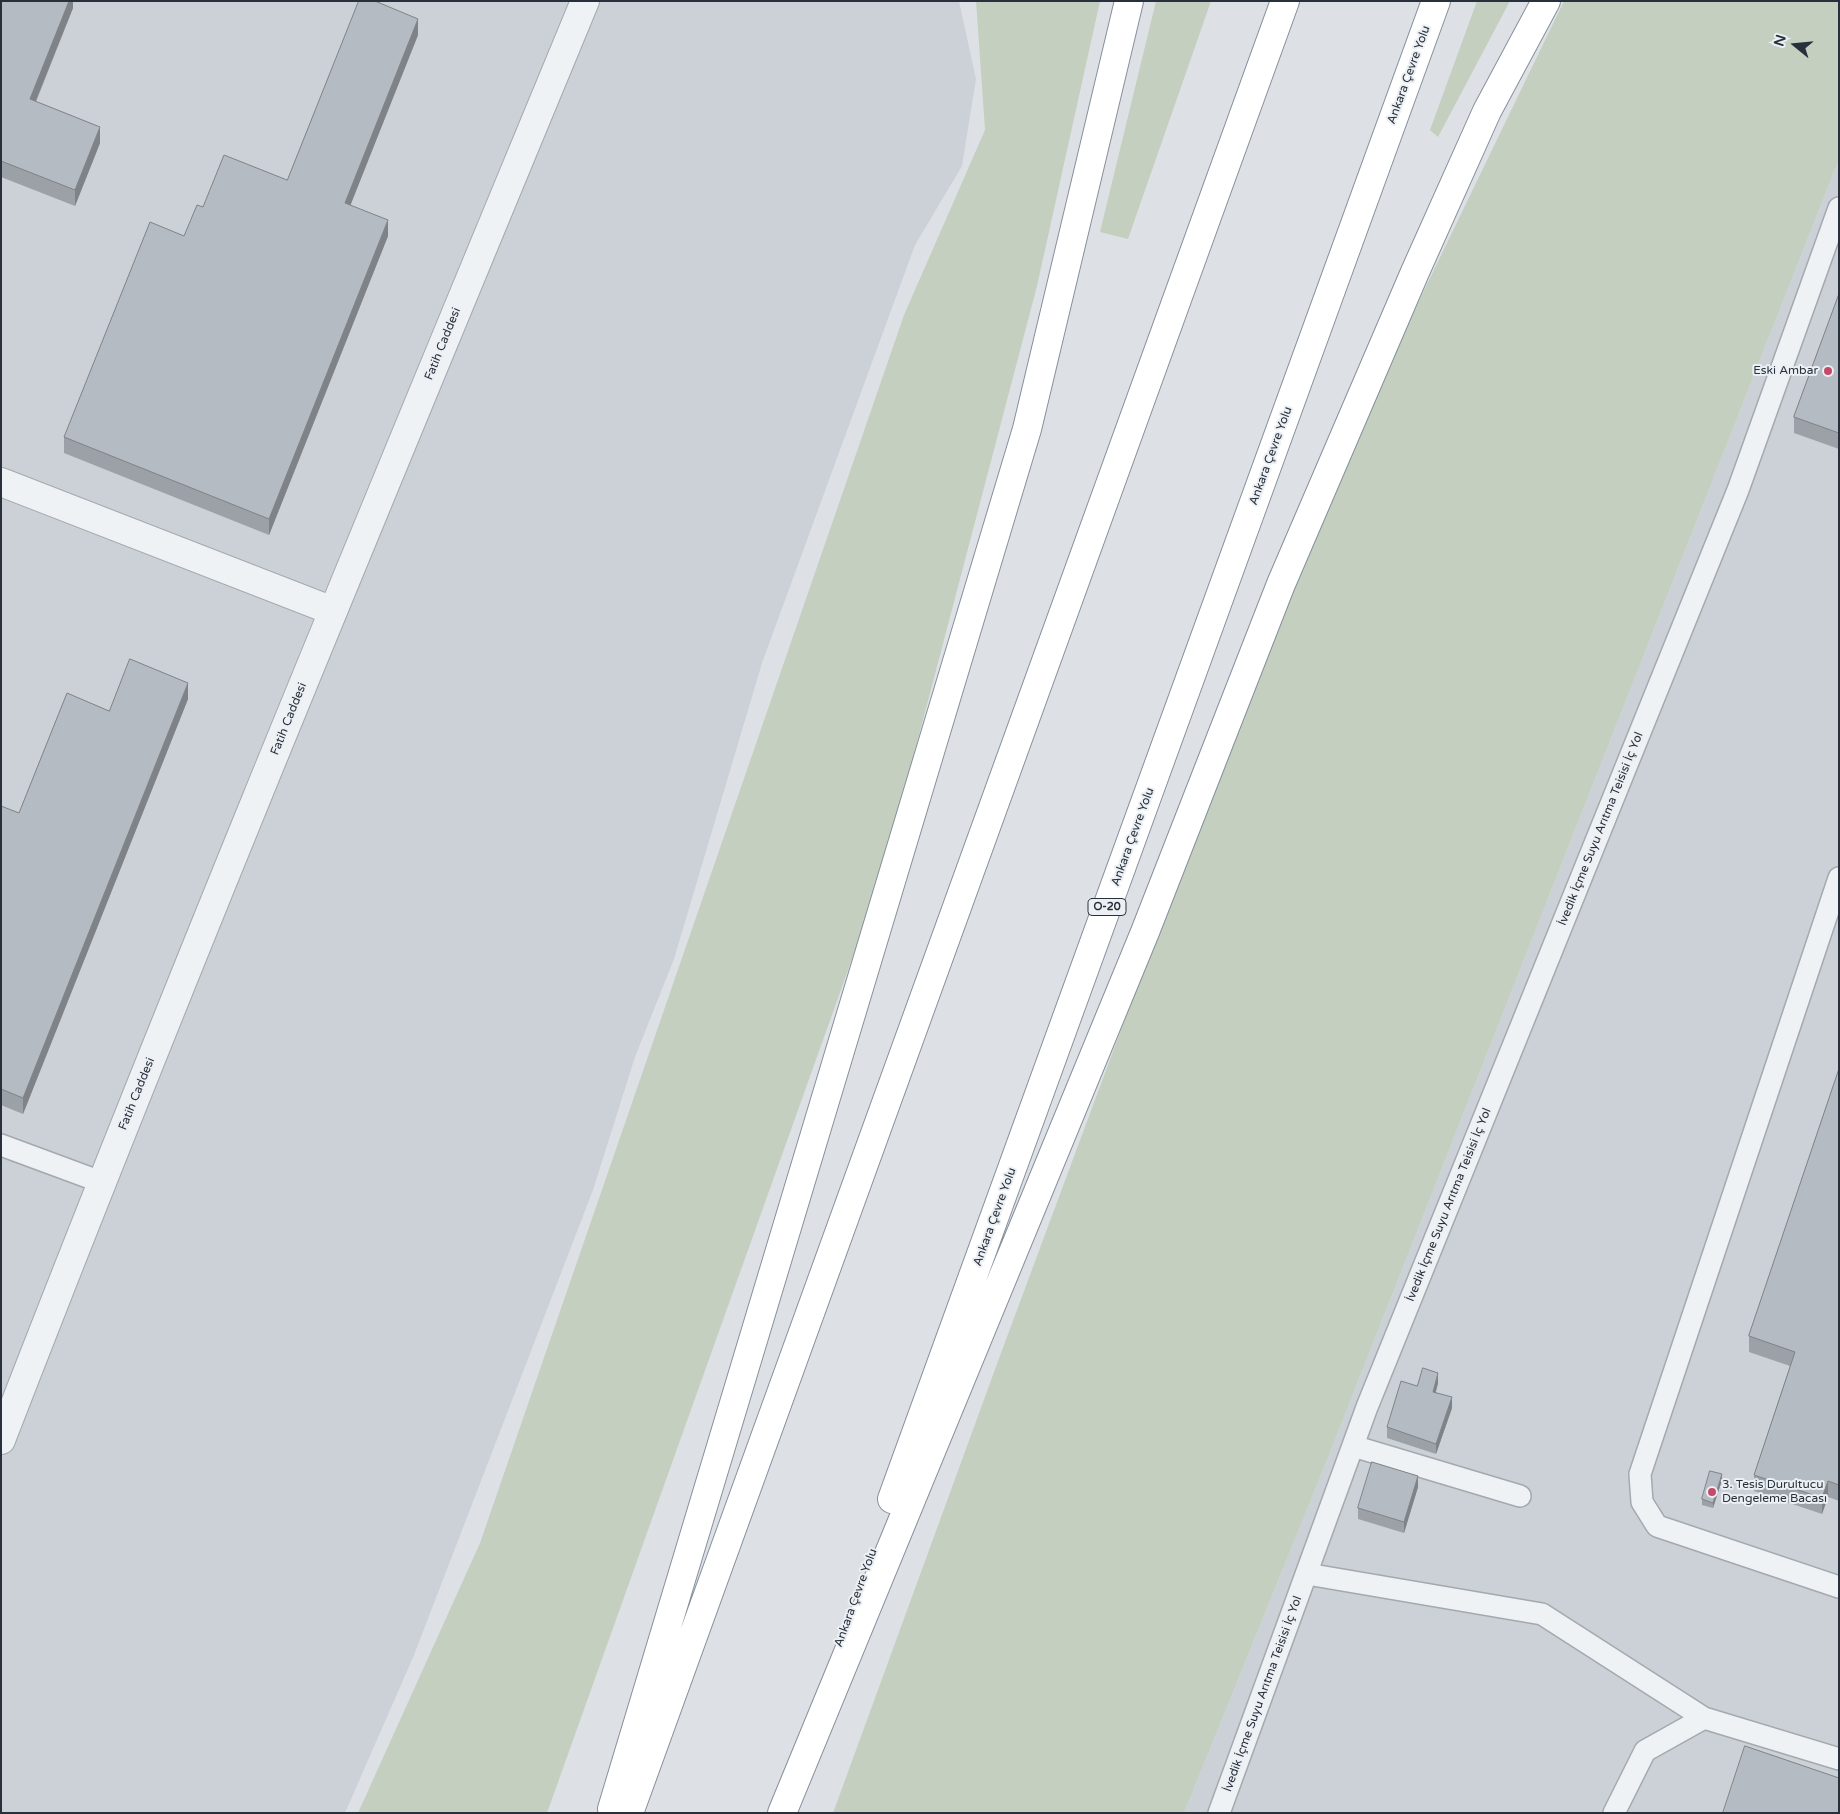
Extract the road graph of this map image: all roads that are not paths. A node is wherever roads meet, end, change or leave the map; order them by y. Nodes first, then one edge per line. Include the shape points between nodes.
1 (585, 1) edge
2 (1129, 1) edge
3 (1285, 1) edge
4 (1436, 1) edge
5 (1546, 1) edge
6 (1839, 208) edge
7 (1, 482) edge
8 (333, 610) junction
9 (1839, 878) edge
10 (1, 1145) edge
11 (101, 1182) junction
12 (1, 1440) edge
13 (1353, 1446) junction
14 (1520, 1496) dead end
15 (1306, 1574) junction
16 (1839, 1587) edge
17 (1704, 1718) junction
18 (1839, 1759) edge
19 (611, 1813) edge
20 (629, 1813) edge
21 (780, 1813) edge
22 (1219, 1813) edge
23 (1614, 1813) edge

1 - 8 street, Fatih Caddesi
2 - 19 highway via 1027,429
3 - 20 highway
4 - 21 highway, Ankara Çevre Yolu / O-20
5 - 21 highway via 1483,120 1280,584 1142,942
6 - 13 lane, İvedik İçme Suyu Arıtma Teisisi İç Yol via 1738,490
7 - 8 street
8 - 11 street, Fatih Caddesi
9 - 16 lane via 1640,1474 1642,1502 1657,1526
10 - 11 lane
11 - 12 street, Fatih Caddesi
13 - 14 lane
13 - 15 lane, İvedik İçme Suyu Arıtma Teisisi İç Yol
15 - 17 lane via 1542,1614
15 - 22 lane, İvedik İçme Suyu Arıtma Teisisi İç Yol
17 - 18 lane
17 - 23 lane via 1645,1751

